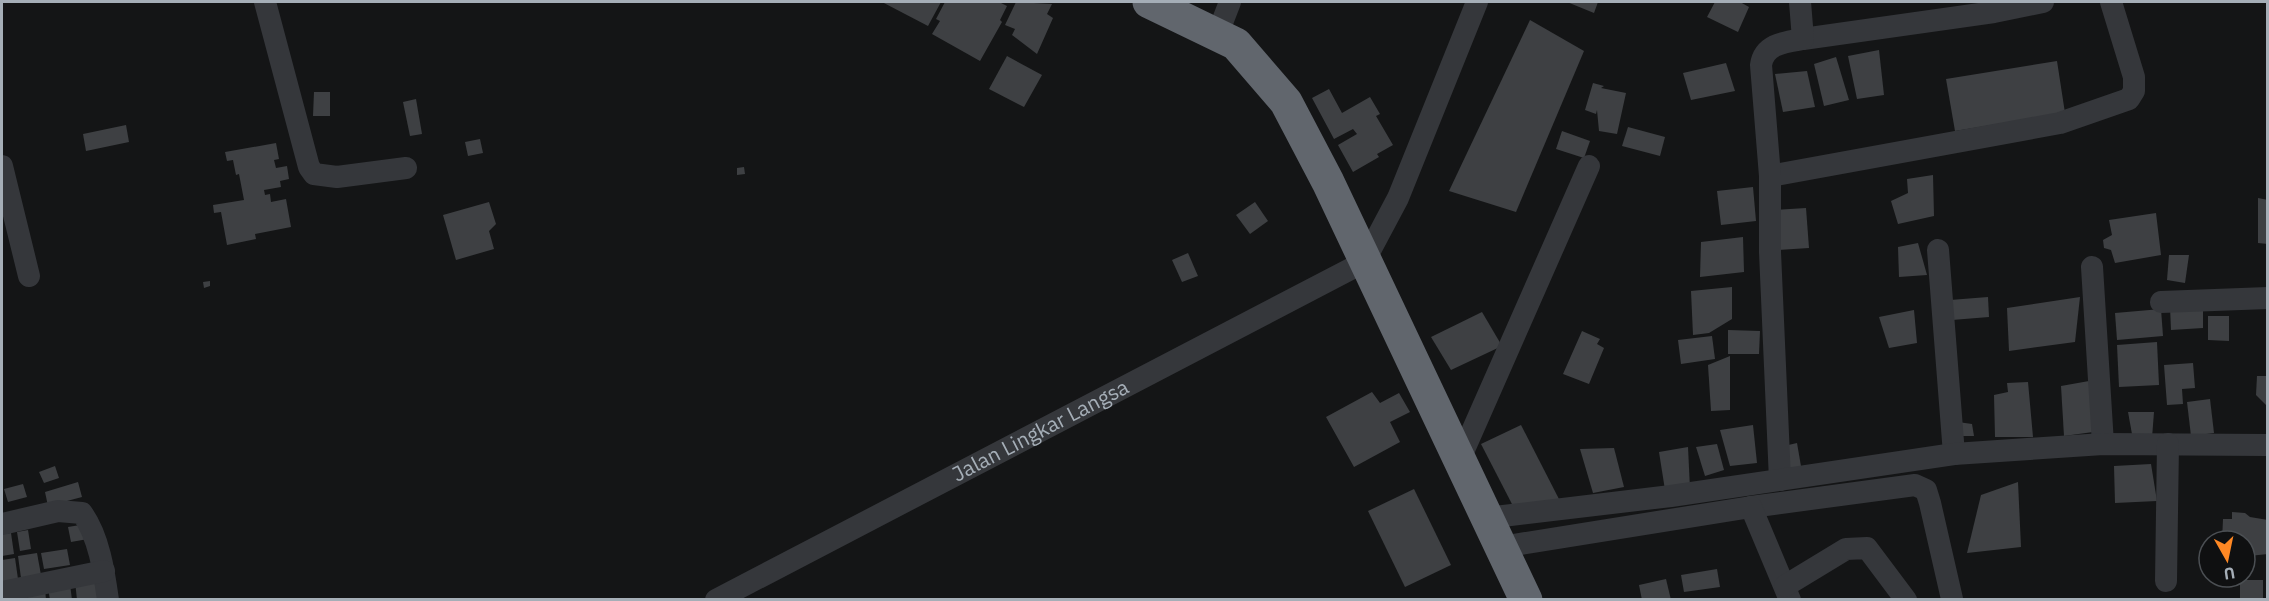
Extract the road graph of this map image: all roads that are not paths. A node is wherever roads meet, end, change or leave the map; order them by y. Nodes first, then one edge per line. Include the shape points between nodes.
1 (266, 2) edge
2 (1149, 2) edge
3 (1230, 2) edge
4 (1477, 2) edge
5 (1800, 2) edge
6 (2043, 2) edge
7 (2111, 2) edge
8 (1218, 33) junction
9 (1803, 39) junction
10 (2, 166) edge
11 (1589, 166) dead end
12 (406, 168) dead end
13 (1770, 176) junction
14 (1938, 250) dead end
15 (1364, 262) junction
16 (2092, 267) dead end
17 (29, 276) dead end
18 (2268, 298) edge
19 (2161, 302) dead end
20 (2103, 444) junction
21 (2168, 444) junction
22 (2268, 445) edge
23 (1954, 454) junction
24 (1459, 461) junction
25 (1780, 480) junction
26 (1751, 507) junction
27 (1486, 518) junction
28 (2, 524) edge
29 (1501, 547) junction
30 (104, 571) junction
31 (2166, 581) dead end
32 (2, 592) edge
33 (1787, 593) edge
34 (1952, 599) edge
35 (108, 600) edge
36 (716, 600) edge
37 (1526, 600) edge
38 (1906, 600) edge

1 - 12 street via 314,174 338,177
2 - 8 highway
3 - 8 street
4 - 15 street via 1398,198
5 - 9 street
6 - 9 street
7 - 13 street via 2134,77 2134,91 2129,99 2060,123
8 - 15 highway via 1243,50 1286,102
9 - 13 street via 1772,47 1761,61
10 - 17 street
11 - 24 street
13 - 25 street
14 - 23 street
15 - 24 highway
15 - 36 street, Jalan Lingkar Langsa
16 - 20 street
18 - 19 street
20 - 21 street
20 - 23 street
21 - 22 street
21 - 31 street
23 - 25 street
24 - 27 highway
25 - 27 street
26 - 29 street
26 - 33 street
26 - 34 street via 1882,487 1920,486 1926,490 1930,503
27 - 29 highway
28 - 30 street via 58,511 82,513
29 - 37 highway
30 - 32 street
30 - 35 street
33 - 38 street via 1846,549 1867,548

